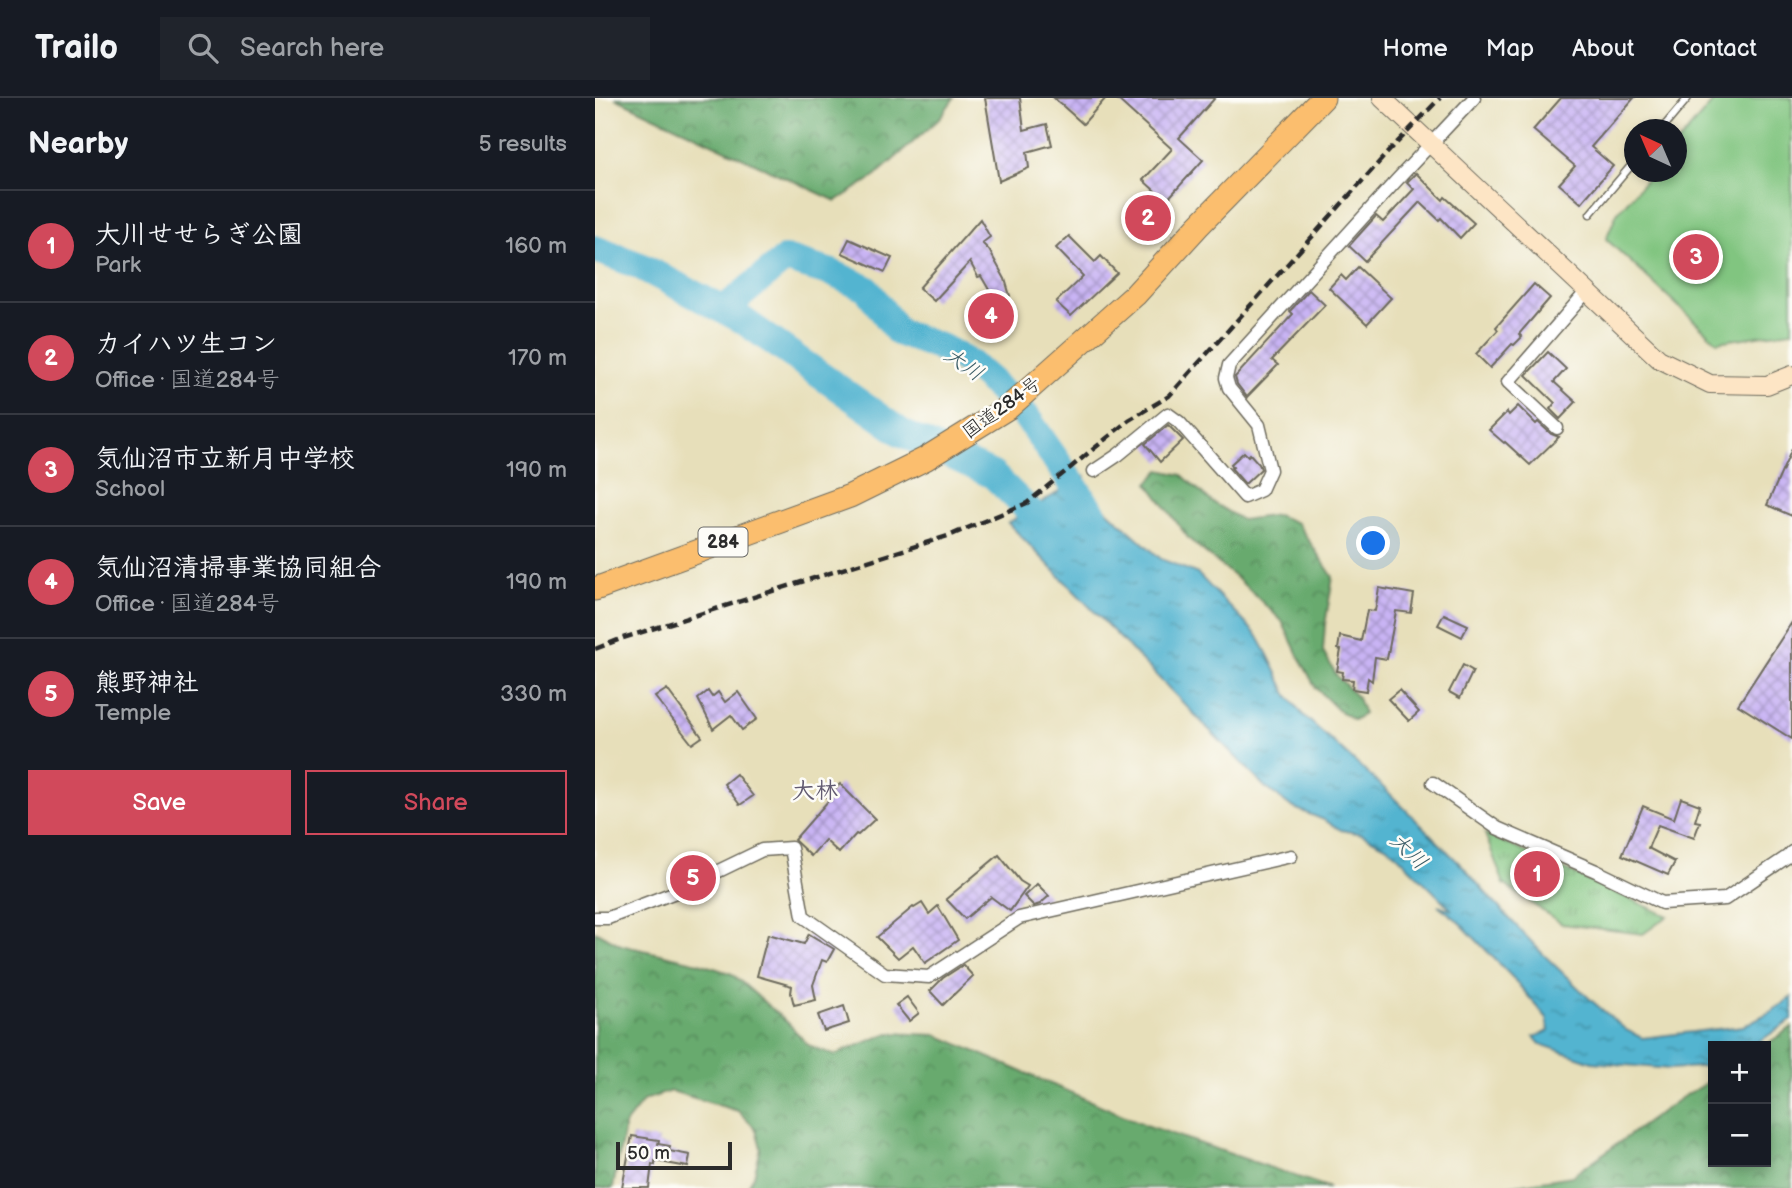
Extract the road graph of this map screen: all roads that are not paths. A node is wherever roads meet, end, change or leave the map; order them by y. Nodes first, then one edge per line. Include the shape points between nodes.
1 (1323, 98) edge
2 (1382, 98) edge
3 (1474, 98) edge
4 (1688, 98) edge
5 (1670, 119) edge
6 (1431, 145) junction
7 (1624, 174) edge
8 (1590, 214) dead end
9 (1587, 291) junction
10 (1792, 375) edge
11 (1557, 428) dead end
12 (1094, 471) dead end
13 (595, 589) edge
14 (1433, 783) dead end
15 (1792, 852) edge
16 (1291, 856) dead end
17 (595, 918) edge

1 - 13 highway, 国道284号 / 284 via 1135,295 1009,407 925,459 850,496
2 - 6 street
3 - 6 street
4 - 5 lane
6 - 9 street
6 - 12 street via 1229,365 1229,388 1259,425 1270,470 1261,490 1245,497 1168,414
7 - 8 lane
9 - 10 street via 1659,359 1710,384 1767,385
9 - 11 street via 1508,382
14 - 15 street via 1497,828 1662,904 1725,899
16 - 17 street via 1020,918 929,977 885,974 803,916 791,848 762,850 634,908

